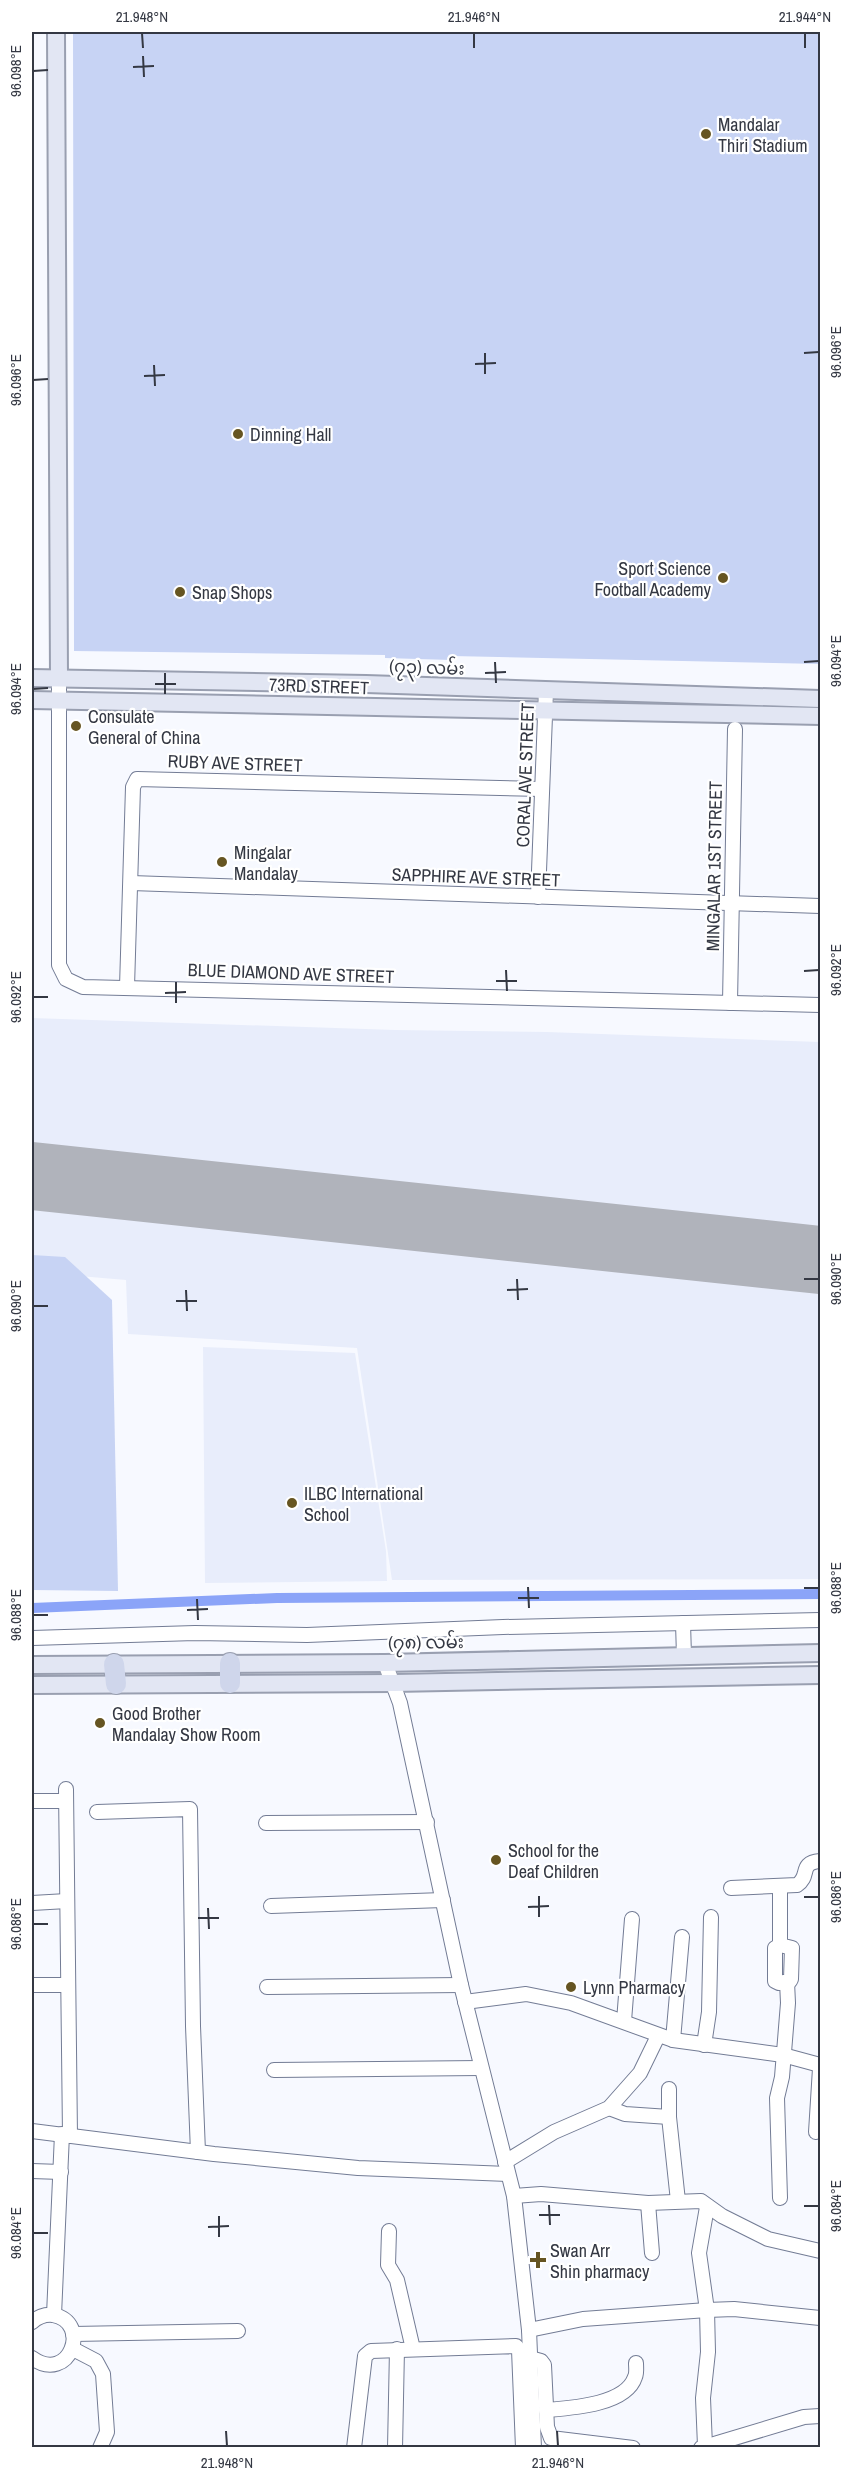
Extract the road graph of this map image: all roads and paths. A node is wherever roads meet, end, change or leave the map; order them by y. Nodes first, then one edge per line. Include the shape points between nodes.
1 (56, 32) edge
2 (59, 677) junction
3 (32, 678) edge
4 (196, 680) junction
5 (546, 690) junction
6 (820, 699) edge
7 (32, 700) edge
8 (58, 700) junction
9 (195, 702) junction
10 (545, 711) junction
11 (820, 716) edge
12 (735, 729) dead end
13 (542, 789) junction
14 (131, 883) junction
15 (538, 897) junction
16 (731, 903) junction
17 (820, 906) edge
18 (127, 987) junction
19 (730, 1003) junction
20 (820, 1005) edge
21 (820, 1620) edge
22 (683, 1623) junction
23 (32, 1638) edge
24 (820, 1653) edge
25 (684, 1656) junction
26 (230, 1663) junction
27 (385, 1663) junction
28 (114, 1664) junction
29 (32, 1665) edge
30 (820, 1675) edge
31 (231, 1683) junction
32 (394, 1683) junction
33 (116, 1684) junction
34 (32, 1685) edge
35 (32, 1801) edge
36 (97, 1812) dead end
37 (427, 1822) junction
38 (266, 1823) dead end
39 (820, 1861) edge
40 (780, 1886) junction
41 (731, 1888) dead end
42 (443, 1900) junction
43 (67, 1901) junction
44 (32, 1903) edge
45 (271, 1906) dead end
46 (711, 1917) dead end
47 (632, 1919) dead end
48 (682, 1937) dead end
49 (32, 1985) edge
50 (69, 1985) junction
51 (460, 1985) junction
52 (267, 1987) dead end
53 (465, 2002) junction
54 (624, 2021) junction
55 (658, 2036) junction
56 (673, 2040) junction
57 (704, 2045) junction
58 (783, 2055) junction
59 (820, 2067) edge
60 (481, 2068) junction
61 (274, 2070) dead end
62 (669, 2088) dead end
63 (609, 2108) junction
64 (669, 2117) junction
65 (32, 2131) edge
66 (816, 2132) dead end
67 (66, 2135) junction
68 (198, 2152) junction
69 (506, 2168) junction
70 (32, 2171) edge
71 (62, 2172) junction
72 (514, 2196) junction
73 (780, 2198) dead end
74 (678, 2201) junction
75 (648, 2203) junction
76 (706, 2207) junction
77 (389, 2231) dead end
78 (820, 2251) edge
79 (652, 2253) dead end
80 (707, 2310) junction
81 (54, 2315) junction
82 (820, 2318) edge
83 (32, 2322) edge
84 (529, 2330) junction
85 (238, 2331) dead end
86 (73, 2334) junction
87 (73, 2349) junction
88 (397, 2349) junction
89 (413, 2349) junction
90 (32, 2358) edge
91 (530, 2358) junction
92 (636, 2363) dead end
93 (546, 2410) junction
94 (820, 2416) edge
95 (749, 2441) edge
96 (703, 2447) edge
97 (100, 2448) edge
98 (354, 2448) edge
99 (395, 2448) edge
100 (523, 2448) edge
101 (534, 2448) edge
102 (633, 2448) edge

1 - 2 main road
2 - 3 main road, (၇၃) လမ်း
2 - 4 main road, (၇၃) လမ်း
2 - 8 street, BLUE DIAMOND AVE STREET
4 - 5 main road, (၇၃) လမ်း
4 - 9 main road
5 - 6 main road, (၇၃) လမ်း
5 - 10 street, CORAL AVE STREET
7 - 8 main road, 73RD STREET
8 - 9 main road, 73RD STREET
8 - 18 street, BLUE DIAMOND AVE STREET via 59,965 66,979 83,987
9 - 10 main road, 73RD STREET
10 - 11 main road, 73RD STREET
10 - 13 street, CORAL AVE STREET
12 - 16 street, MINGALAR 1ST STREET
13 - 14 street, RUBY AVE STREET via 139,778 133,787
13 - 15 street, CORAL AVE STREET
14 - 15 street, SAPPHIRE AVE STREET
14 - 18 street, RUBY AVE STREET
15 - 16 street, SAPPHIRE AVE STREET
16 - 17 street, SAPPHIRE AVE STREET
16 - 19 street, MINGALAR 1ST STREET
18 - 19 street, BLUE DIAMOND AVE STREET
19 - 20 street, BLUE DIAMOND AVE STREET
21 - 22 street
22 - 23 street via 308,1635 195,1633
22 - 25 street
24 - 25 main road, (၇၈) လမ်း
25 - 27 main road, (၇၈) လမ်း
26 - 27 main road, (၇၈) လမ်း
26 - 28 main road, (၇၈) လမ်း
26 - 31 highway
27 - 32 street
28 - 29 main road, (၇၈) လမ်း
28 - 33 highway
30 - 32 main road
31 - 32 main road
31 - 33 main road
32 - 37 street
33 - 34 main road
35 - 43 street via 66,1795
36 - 68 street via 190,1809
37 - 38 street
37 - 42 street
39 - 40 street via 807,1866 802,1882
40 - 41 street
40 - 58 street via 780,1945 775,1946 775,1981 787,1982
42 - 45 street
42 - 51 street
43 - 44 street
43 - 50 street
46 - 57 street via 711,1991
47 - 54 street
48 - 56 street
49 - 50 street
50 - 67 street
51 - 52 street
51 - 53 street
53 - 54 street via 526,1994 571,2003
53 - 60 street
54 - 55 street
55 - 56 street
55 - 63 street via 640,2073
56 - 57 street
57 - 58 street
58 - 59 street
58 - 73 street via 777,2098
59 - 66 street
60 - 61 street
60 - 69 street
62 - 64 street
63 - 64 street via 625,2114
63 - 69 street via 554,2132
64 - 74 street
65 - 67 street
67 - 68 street
67 - 71 street
68 - 69 street via 358,2168
69 - 72 street
70 - 71 street
71 - 81 street
72 - 75 street via 542,2193
72 - 84 street
74 - 75 street
74 - 76 street via 701,2201
75 - 79 street
76 - 78 street via 768,2239
76 - 80 street via 699,2253
77 - 89 street via 388,2265 397,2280
80 - 82 street
80 - 84 street via 583,2319
80 - 96 street
81 - 83 street
81 - 86 street via 66,2321
84 - 91 street
85 - 86 street
86 - 87 street
87 - 90 street via 60,2363 50,2366
87 - 97 street via 96,2361 103,2374 107,2432
88 - 89 street
88 - 98 street via 365,2355
88 - 99 street
89 - 100 street via 517,2346
91 - 93 street via 544,2365
91 - 101 street
92 - 93 street via 636,2377 627,2390 614,2398
93 - 102 street via 551,2438
94 - 95 street via 804,2417
95 - 96 street

